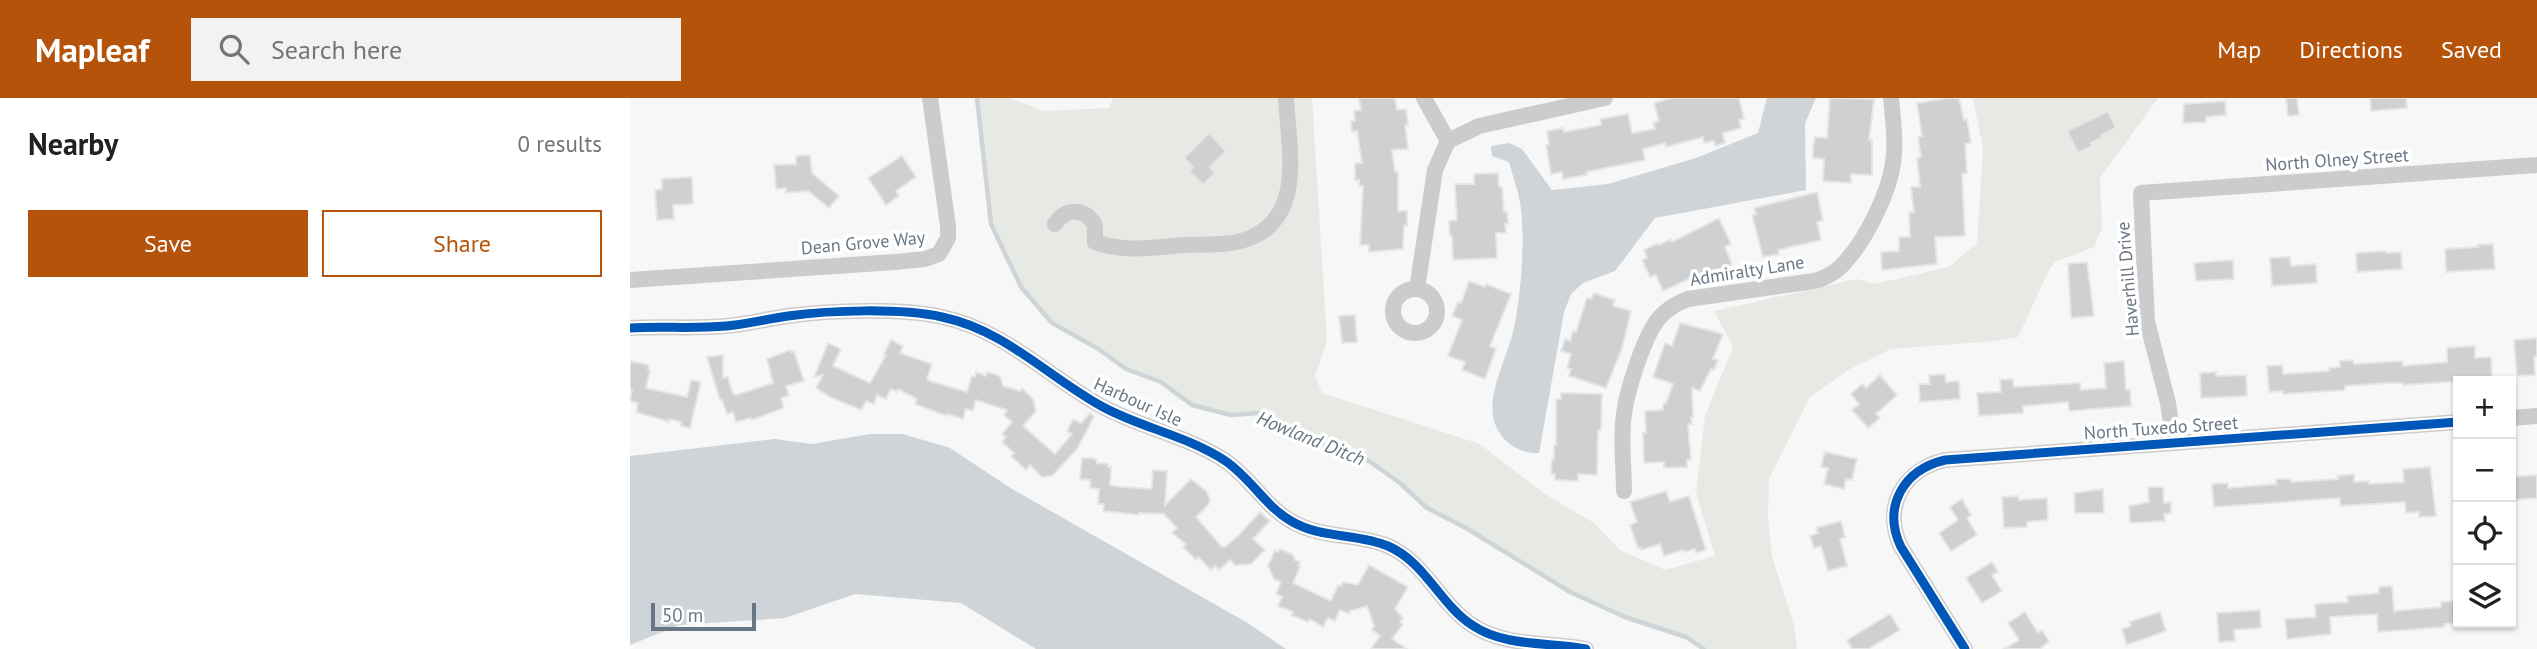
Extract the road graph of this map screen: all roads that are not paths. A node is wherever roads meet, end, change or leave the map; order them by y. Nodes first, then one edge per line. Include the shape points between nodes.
1 (930, 98) edge
2 (1286, 98) edge
3 (1424, 98) edge
4 (1605, 98) edge
5 (1891, 98) edge
6 (1448, 141) junction
7 (2537, 165) edge
8 (2141, 193) joint
9 (1055, 224) dead end
10 (630, 280) edge
11 (1417, 289) dead end
12 (630, 328) edge
13 (2537, 416) edge
14 (2516, 418) edge
15 (2453, 422) edge
16 (2174, 443) junction
17 (1624, 491) dead end
18 (1586, 649) edge
19 (1965, 649) edge

1 - 10 street, Dean Grove Way via 948,226 948,238 939,254 894,262
2 - 9 street via 1289,192 1278,217 1249,239 1120,248 1095,242 1095,225 1090,216 1080,212 1066,213
3 - 6 street
4 - 6 street via 1479,127
5 - 17 street, Admiralty Lane via 1895,148 1891,175 1875,214 1846,262 1814,281 1688,299 1669,308 1655,323 1625,403
6 - 11 street via 1436,170
7 - 8 street, North Olney Street
8 - 16 street, Haverhill Drive via 2147,321
12 - 18 street, Harbour Isle via 705,328 806,314 901,312 965,323 1005,342 1104,407 1227,461 1292,522 1394,549 1415,564 1462,617 1484,632
13 - 14 street
15 - 16 street, North Tuxedo Street
16 - 19 street, North Tuxedo Street via 1936,462 1909,478 1893,513 1894,531

